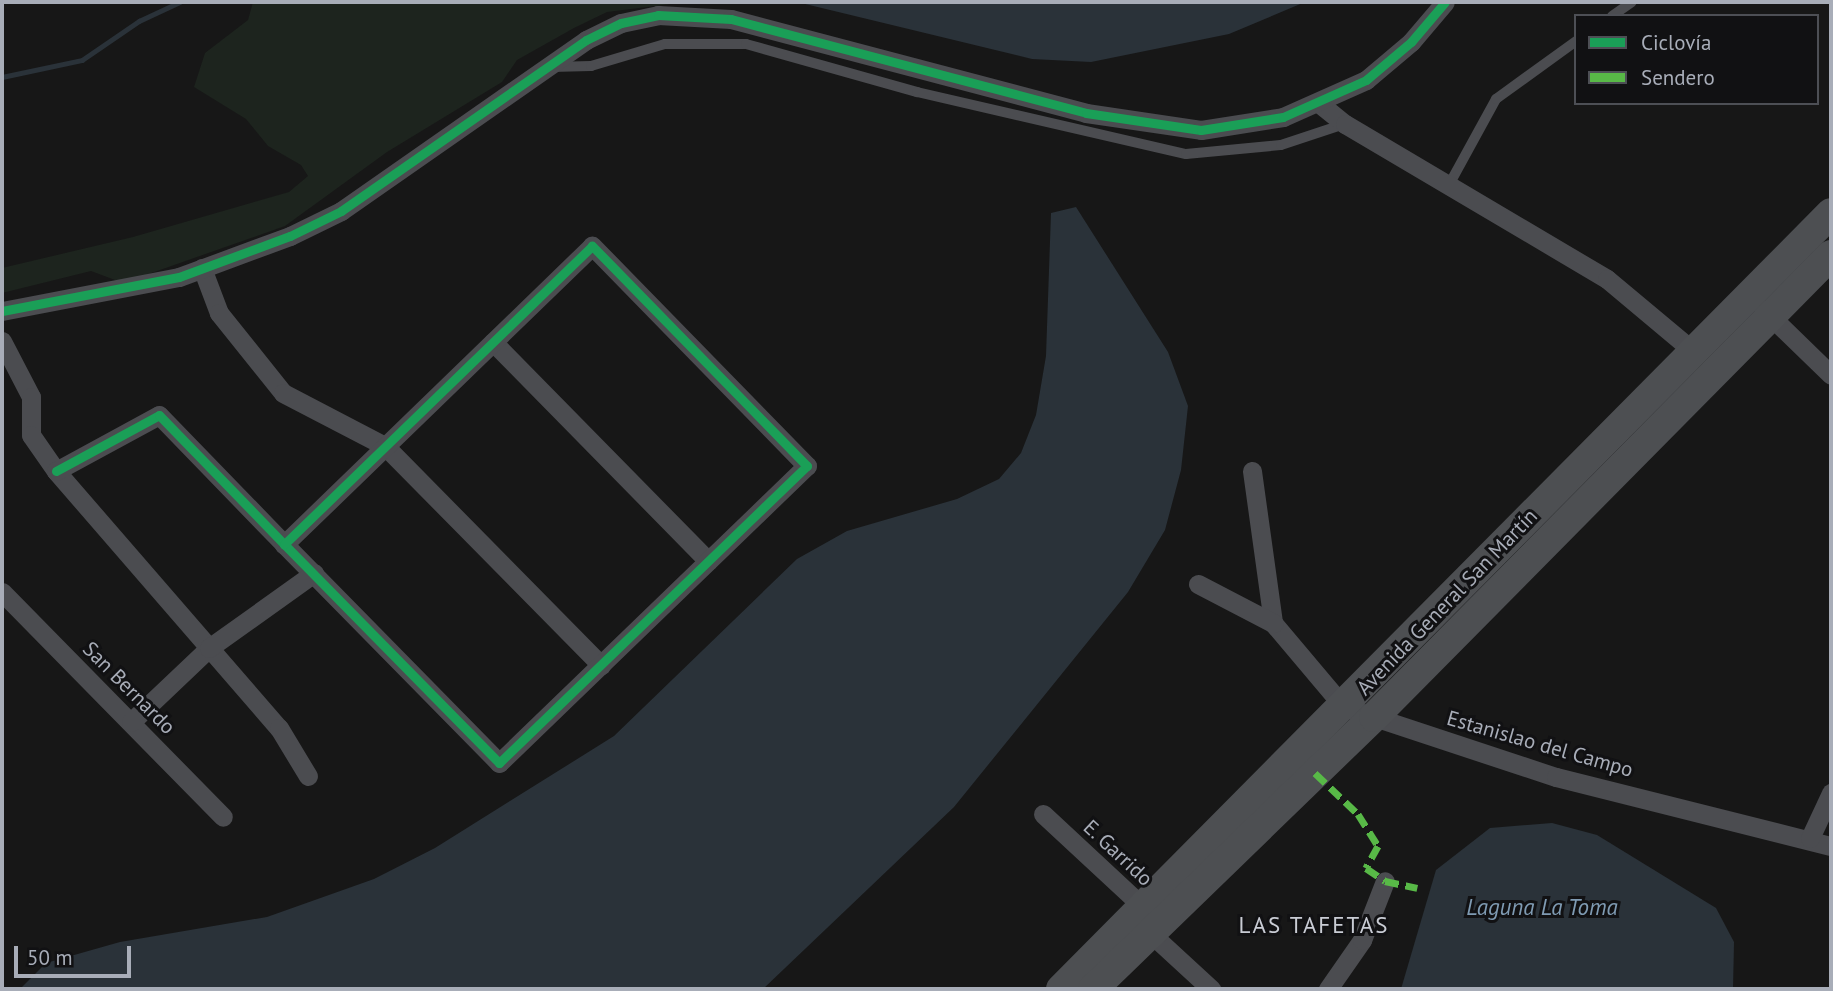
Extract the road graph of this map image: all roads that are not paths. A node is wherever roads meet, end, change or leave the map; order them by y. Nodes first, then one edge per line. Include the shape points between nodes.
1 (1445, 2) edge
2 (1632, 2) edge
3 (1615, 14) edge
4 (1574, 42) edge
5 (548, 67) junction
6 (1320, 104) junction
7 (1345, 124) junction
8 (1450, 183) junction
9 (1831, 213) edge
10 (1831, 255) edge
11 (202, 268) junction
12 (1749, 296) junction
13 (2, 311) edge
14 (1771, 315) junction
15 (2, 341) edge
16 (493, 342) junction
17 (1693, 351) junction
18 (1831, 374) edge
19 (385, 446) junction
20 (56, 471) junction
21 (1252, 471) dead end
22 (284, 544) junction
23 (708, 561) junction
24 (314, 573) junction
25 (1198, 584) dead end
26 (2, 592) edge
27 (1273, 623) junction
28 (209, 648) junction
29 (601, 665) junction
30 (1344, 707) junction
31 (1374, 717) junction
32 (131, 722) junction
33 (308, 776) dead end
34 (1831, 793) edge
35 (1043, 814) dead end
36 (223, 817) dead end
37 (1810, 838) junction
38 (1831, 846) edge
39 (1385, 881) dead end
40 (1145, 918) junction
41 (1060, 989) edge
42 (1093, 989) edge
43 (1211, 989) edge
44 (1328, 989) edge

1 - 6 street via 1412,42 1366,80
2 - 3 lane
4 - 8 lane via 1496,99
5 - 6 street via 621,23 693,13 1153,127 1249,125
5 - 7 lane via 591,66 665,44 746,44 917,92 1185,154 1281,145
5 - 11 street via 341,211 290,236
6 - 7 street
7 - 8 street
8 - 17 street via 1607,279
9 - 12 main road, Avenida General San Martín
10 - 14 main road, Avenida General San Martín
11 - 13 street via 145,285 43,299
11 - 19 street via 219,313 283,393
12 - 14 street
12 - 17 main road, Avenida General San Martín
14 - 18 street
14 - 31 main road, Avenida General San Martín
15 - 20 street via 31,397 31,435
16 - 19 street
16 - 23 street
16 - 23 street via 592,246 807,466
17 - 30 main road, Avenida General San Martín
19 - 22 street
19 - 29 street
20 - 22 street via 159,415
20 - 28 street
21 - 27 street
22 - 24 street
23 - 29 street
24 - 28 street
24 - 29 street via 499,763
25 - 27 street
26 - 32 street, San Bernardo
27 - 30 street
28 - 32 street
28 - 33 street via 279,728
30 - 31 street, Estanislao del Campo
30 - 40 main road, Avenida General San Martín
31 - 37 street, Estanislao del Campo via 1556,777
31 - 40 main road, Avenida General San Martín
32 - 36 street, San Bernardo
34 - 37 street
35 - 40 street, E. Garrido
37 - 38 street, Estanislao del Campo
39 - 44 street via 1362,940
40 - 41 main road, Avenida General San Martín
40 - 42 main road, Avenida General San Martín
40 - 43 street, E. Garrido

